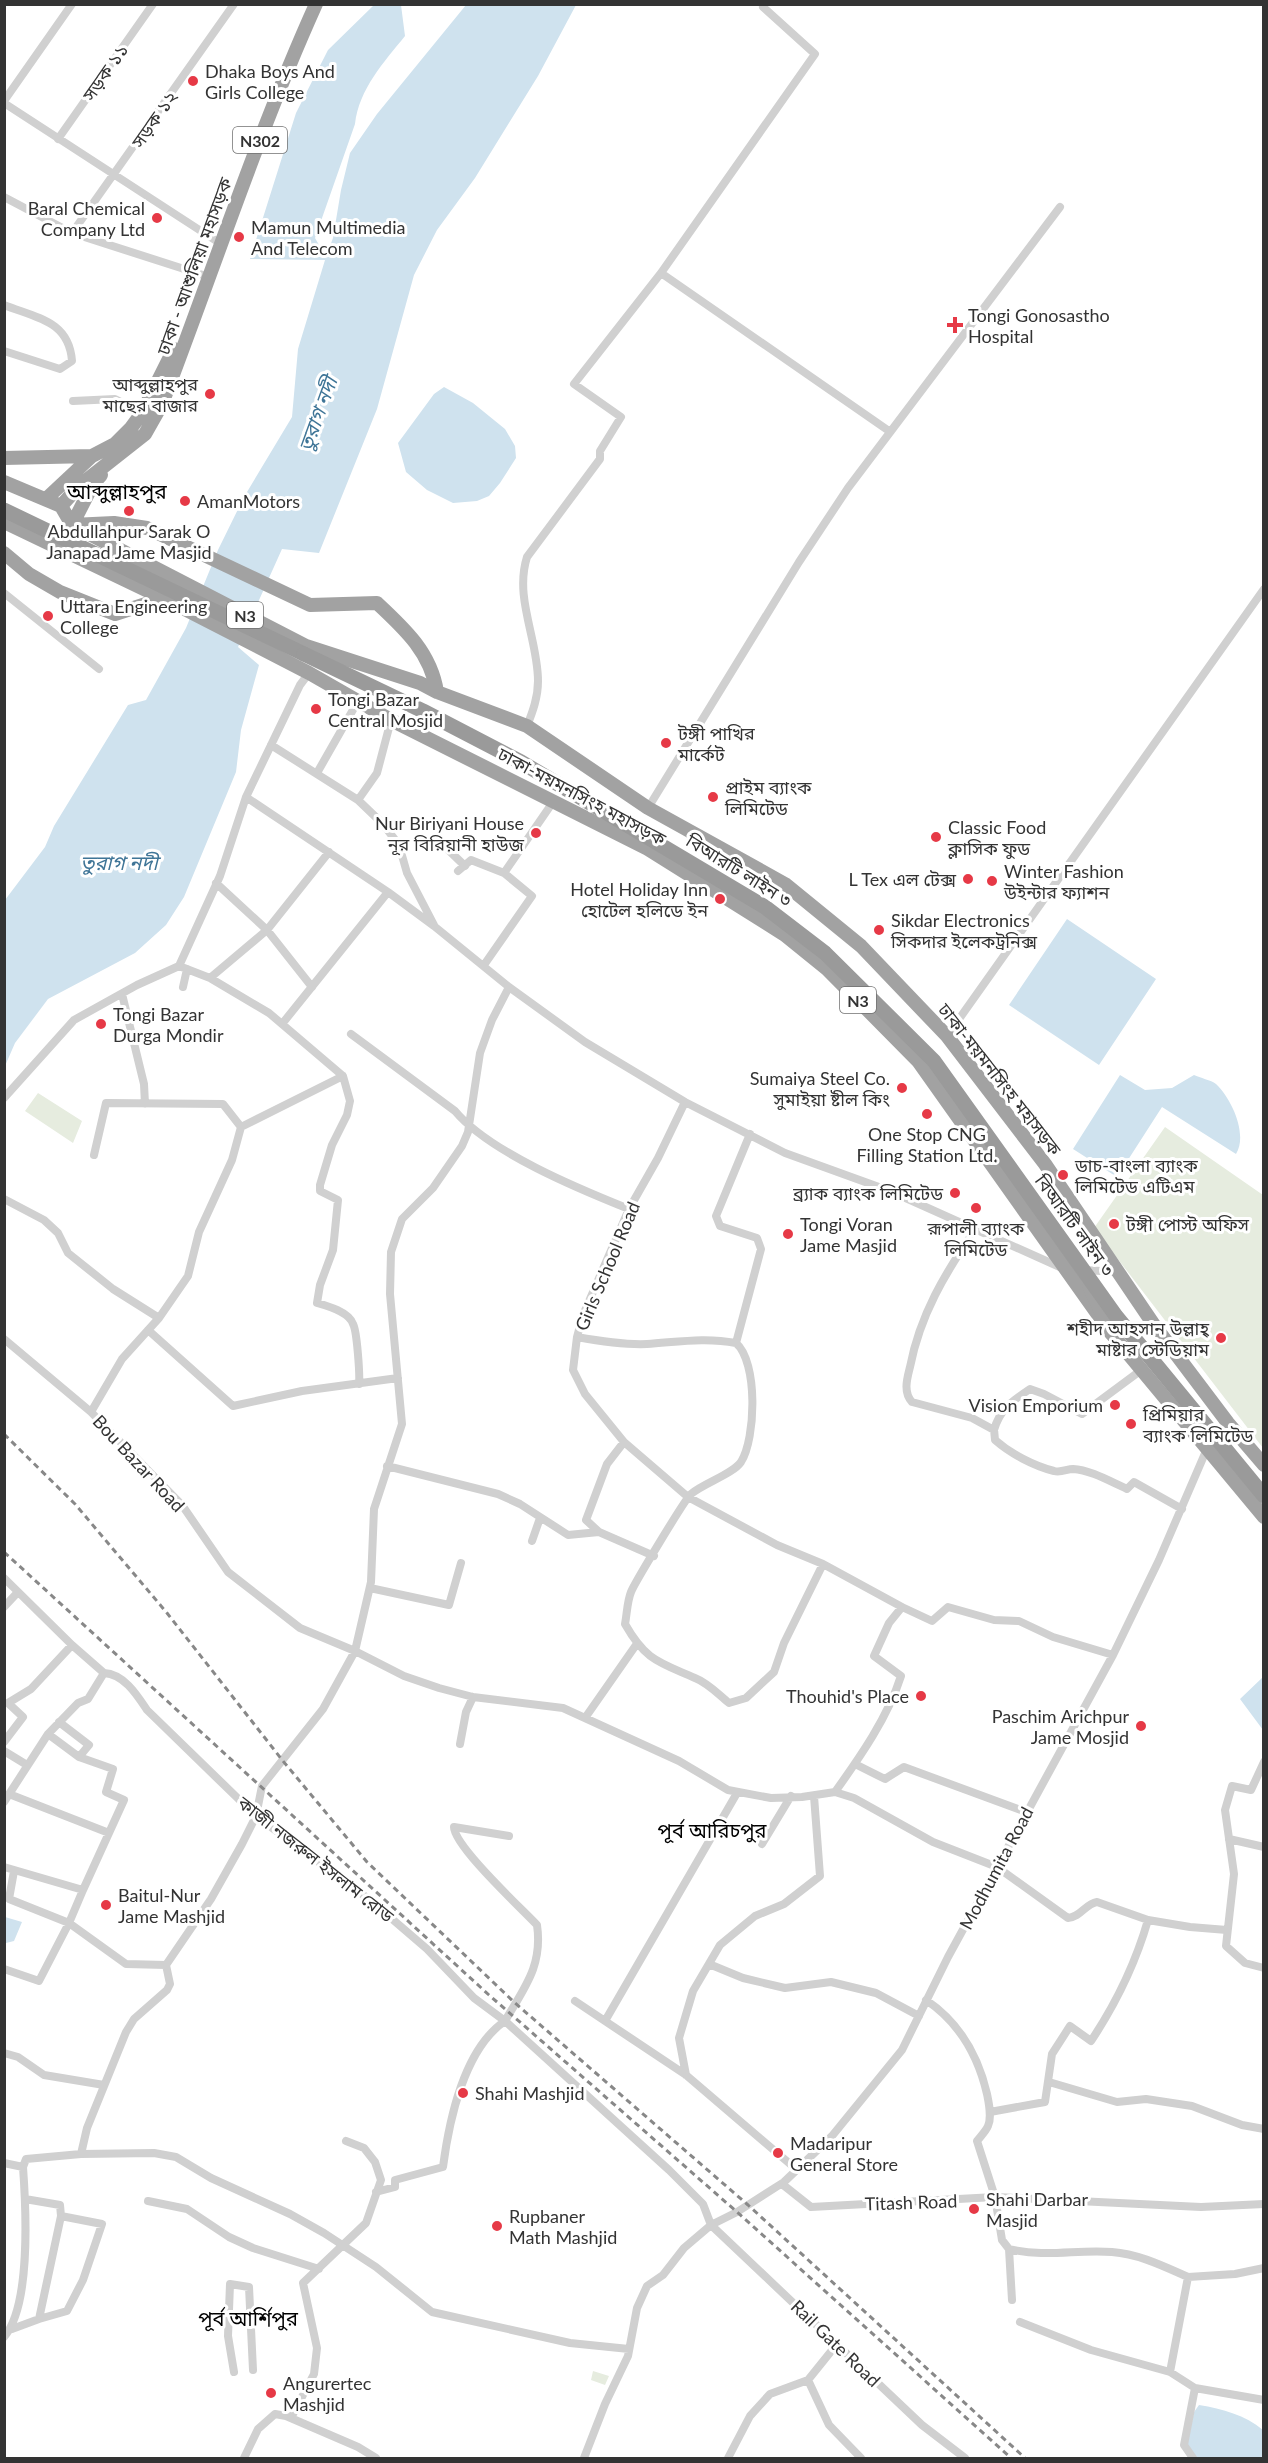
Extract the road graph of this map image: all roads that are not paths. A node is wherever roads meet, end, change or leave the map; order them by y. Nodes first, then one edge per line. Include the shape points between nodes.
1 (72, 4) edge
2 (153, 4) edge
3 (234, 4) edge
4 (316, 4) edge
5 (763, 7) dead end
6 (4, 102) edge
7 (58, 139) junction
8 (113, 176) junction
9 (4, 197) edge
10 (1060, 207) dead end
11 (72, 233) junction
12 (221, 244) junction
13 (661, 273) junction
14 (209, 277) junction
15 (4, 305) edge
16 (4, 351) edge
17 (73, 400) dead end
18 (142, 413) junction
19 (889, 431) junction
20 (92, 456) junction
21 (4, 458) edge
22 (114, 460) junction
23 (4, 482) edge
24 (46, 499) junction
25 (61, 506) junction
26 (4, 510) edge
27 (4, 522) edge
28 (72, 525) junction
29 (4, 553) edge
30 (1263, 590) edge
31 (4, 593) edge
32 (181, 595) junction
33 (99, 669) dead end
34 (309, 673) junction
35 (437, 692) junction
36 (358, 701) junction
37 (391, 720) junction
38 (527, 726) junction
39 (271, 745) junction
40 (317, 773) junction
41 (246, 797) junction
42 (358, 800) junction
43 (553, 802) junction
44 (648, 808) junction
45 (438, 840) dead end
46 (329, 852) junction
47 (504, 873) junction
48 (216, 883) junction
49 (388, 892) junction
50 (434, 926) junction
51 (267, 930) junction
52 (484, 965) junction
53 (183, 968) junction
54 (210, 978) junction
55 (183, 987) dead end
56 (312, 987) junction
57 (509, 987) junction
58 (122, 994) junction
59 (282, 1024) junction
60 (351, 1034) dead end
61 (947, 1036) junction
62 (343, 1076) junction
63 (4, 1098) edge
64 (686, 1102) junction
65 (145, 1104) junction
66 (241, 1127) junction
67 (469, 1128) junction
68 (750, 1134) junction
69 (94, 1155) dead end
70 (4, 1199) edge
71 (629, 1209) junction
72 (975, 1230) junction
73 (1072, 1266) junction
74 (1118, 1272) junction
75 (159, 1318) junction
76 (148, 1330) junction
77 (577, 1337) junction
78 (4, 1339) edge
79 (736, 1343) junction
80 (1140, 1371) junction
81 (398, 1378) junction
82 (359, 1384) junction
83 (91, 1412) junction
84 (994, 1429) junction
85 (624, 1442) junction
86 (1206, 1451) junction
87 (1263, 1465) edge
88 (387, 1466) junction
89 (688, 1497) junction
90 (1263, 1497) edge
91 (1182, 1509) junction
92 (1263, 1517) edge
93 (540, 1518) junction
94 (599, 1532) junction
95 (532, 1541) dead end
96 (654, 1556) junction
97 (461, 1563) dead end
98 (823, 1564) junction
99 (4, 1578) edge
100 (370, 1588) junction
101 (18, 1592) junction
102 (4, 1607) edge
103 (902, 1607) junction
104 (72, 1645) junction
105 (636, 1645) junction
106 (356, 1651) junction
107 (1113, 1655) junction
108 (104, 1673) junction
109 (472, 1697) junction
110 (585, 1718) junction
111 (59, 1722) junction
112 (48, 1734) junction
113 (4, 1742) edge
114 (460, 1744) dead end
115 (4, 1751) edge
116 (79, 1757) junction
117 (1263, 1762) edge
118 (855, 1764) junction
119 (27, 1765) junction
120 (835, 1792) junction
121 (737, 1793) junction
122 (814, 1796) junction
123 (790, 1797) junction
124 (7, 1798) edge
125 (1026, 1812) junction
126 (256, 1816) junction
127 (110, 1833) junction
128 (509, 1836) dead end
129 (1229, 1839) junction
130 (762, 1844) dead end
131 (1263, 1848) edge
132 (997, 1867) junction
133 (9, 1869) edge
134 (83, 1890) junction
135 (1148, 1920) junction
136 (69, 1923) junction
137 (1227, 1930) junction
138 (709, 1964) junction
139 (166, 1965) junction
140 (1263, 1968) edge
141 (4, 1969) edge
142 (926, 2000) junction
143 (575, 2001) dead end
144 (919, 2016) junction
145 (505, 2021) junction
146 (605, 2021) junction
147 (4, 2053) edge
148 (686, 2075) junction
149 (1049, 2082) junction
150 (104, 2085) junction
151 (990, 2112) junction
152 (1263, 2129) edge
153 (346, 2141) dead end
154 (81, 2154) junction
155 (4, 2163) edge
156 (23, 2167) junction
157 (795, 2169) junction
158 (782, 2184) junction
159 (376, 2192) junction
160 (995, 2197) junction
161 (25, 2199) junction
162 (148, 2201) dead end
163 (1263, 2204) edge
164 (62, 2216) junction
165 (711, 2225) junction
166 (344, 2246) junction
167 (1009, 2249) junction
168 (1263, 2268) edge
169 (319, 2269) junction
170 (1188, 2277) junction
171 (1012, 2300) dead end
172 (39, 2319) junction
173 (1020, 2322) dead end
174 (12, 2329) junction
175 (4, 2337) edge
176 (837, 2343) junction
177 (629, 2349) junction
178 (253, 2370) dead end
179 (234, 2372) dead end
180 (1170, 2372) junction
181 (808, 2380) junction
182 (1195, 2388) junction
183 (1263, 2400) edge
184 (291, 2418) junction
185 (244, 2458) edge
186 (376, 2458) edge
187 (584, 2458) edge
188 (728, 2458) edge
189 (861, 2458) edge
190 (964, 2458) edge
191 (1193, 2458) edge

1 - 6 street
2 - 7 street, সড়ক ১১
3 - 8 street, সড়ক ১২
4 - 12 highway, ঢাকা - আশুলিয়া মহাসড়ক / N302 via 291,59
5 - 13 street via 815,54
6 - 7 street
7 - 8 street
8 - 11 street, সড়ক ১২
8 - 12 street
9 - 11 street
10 - 19 street
11 - 14 street
12 - 14 highway, ঢাকা - আশুলিয়া মহাসড়ক / N302
13 - 19 street
13 - 38 street via 574,384 621,417 600,451 600,459 527,556 522,574 538,680 536,703
14 - 18 highway, N302
14 - 22 highway, ঢাকা - আশুলিয়া মহাসড়ক / N302 via 162,404 145,434
15 - 16 street via 60,327 71,345 72,361 60,369
17 - 18 street via 115,399
18 - 20 highway, N302 via 115,444
19 - 44 street via 799,562
20 - 21 highway
20 - 24 highway, N302
22 - 25 highway, ঢাকা - আশুলিয়া মহাসড়ক / N302 via 79,486
22 - 28 highway, ঢাকা - আশুলিয়া মহাসড়ক / N302 via 93,484
23 - 24 highway
24 - 25 highway
25 - 28 highway
26 - 32 highway, বিআরটি লাইন ৩
27 - 32 highway, N3
28 - 32 highway, N3
28 - 35 highway via 114,523 147,528 310,605 377,603 410,633 434,671
29 - 32 highway via 60,592 115,614
30 - 61 street
31 - 33 street
32 - 34 highway, ঢাকা-ময়মনসিংহ মহাসড়ক / N3
32 - 35 highway, ঢাকা-ময়মনসিংহ মহাসড়ক / N3 via 306,646
32 - 73 highway, বিআরটি লাইন ৩, bridge via 511,757 765,907 825,953 934,1061
34 - 36 highway, ঢাকা-ময়মনসিংহ মহাসড়ক / N3
34 - 39 street
35 - 38 highway, ঢাকা-ময়মনসিংহ মহাসড়ক / N3
36 - 37 highway, ঢাকা-ময়মনসিংহ মহাসড়ক / N3
36 - 40 street
37 - 42 street via 377,773
37 - 43 highway, ঢাকা-ময়মনসিংহ মহাসড়ক / N3
38 - 44 highway, ঢাকা-ময়মনসিংহ মহাসড়ক / N3
39 - 40 street
39 - 41 street
40 - 42 street
41 - 46 street
41 - 48 street
42 - 50 street via 399,845 407,873
43 - 47 street
43 - 73 highway, ঢাকা-ময়মনসিংহ মহাসড়ক / N3 via 648,849 785,935 828,969 918,1061
44 - 61 highway, ঢাকা-ময়মনসিংহ মহাসড়ক / N3 via 785,884 861,946
45 - 47 street via 461,868 471,860
46 - 49 street
46 - 51 street
47 - 52 street via 532,896
48 - 51 street
48 - 53 street
49 - 50 street
49 - 56 street
50 - 52 street
51 - 54 street
51 - 56 street
52 - 57 street
53 - 54 street
53 - 55 street
53 - 58 street
54 - 59 street
56 - 59 street
57 - 64 street via 585,1042
57 - 67 street via 480,1053
58 - 63 street via 74,1020
58 - 65 street via 144,1084
59 - 62 street
60 - 67 street via 455,1111
61 - 74 highway, ঢাকা-ময়মনসিংহ মহাসড়ক / N3 via 1045,1164
62 - 66 street
62 - 82 street via 350,1101 320,1185 320,1191 338,1200 333,1251 317,1303 341,1312 353,1323
64 - 68 street
64 - 71 street, Girls School Road
65 - 66 street via 223,1104
65 - 69 street via 106,1103
66 - 75 street via 232,1160 199,1232 188,1276
67 - 71 street via 570,1185
67 - 81 street via 462,1146 433,1188 402,1219 391,1252 390,1294
68 - 72 street via 785,1153 890,1191
68 - 79 street via 716,1215 720,1226 758,1238 761,1249
70 - 75 street via 44,1220 58,1233 68,1253 113,1289
71 - 77 street, Girls School Road via 583,1314
72 - 73 street
72 - 84 street via 925,1312 906,1385 912,1402 972,1418
73 - 74 street
73 - 80 highway, ঢাকা-ময়মনসিংহ মহাসড়ক, bridge via 1111,1333
73 - 90 highway, বিআরটি লাইন ৩, bridge
74 - 87 highway, ঢাকা-ময়মনসিংহ মহাসড়ক / N3
75 - 76 street
76 - 82 street via 233,1406
76 - 83 street via 122,1359
77 - 79 street via 626,1344 682,1339
77 - 85 street, Girls School Road via 573,1370 585,1394
78 - 83 street, Bou Bazar Road
79 - 89 street via 742,1348 750,1374 750,1433 745,1455 739,1465 706,1482
80 - 84 street via 1082,1414 1030,1389 998,1415
80 - 86 highway
81 - 82 street
81 - 88 street via 402,1425
83 - 106 street, Bou Bazar Road via 182,1505 228,1572 300,1628
84 - 91 street via 995,1440 1004,1448 1037,1465 1056,1472 1071,1469 1094,1475 1127,1489 1134,1482
85 - 89 street, Girls School Road
85 - 94 street via 607,1464 586,1520
86 - 91 street, Modhumita Road
86 - 92 highway
88 - 93 street via 498,1494
88 - 100 street via 374,1509
89 - 96 street
89 - 98 street, Girls School Road via 768,1541
91 - 107 street, Modhumita Road
93 - 94 street via 568,1534
93 - 95 street
94 - 96 street
96 - 105 street via 631,1591 625,1624
97 - 100 street via 449,1605
98 - 103 street, Girls School Road
98 - 105 street via 796,1616 774,1672 746,1698 729,1703 706,1684 665,1667
99 - 101 street, কাজী নজরুল ইসলাম রোড
100 - 106 street
101 - 102 street
101 - 104 street, কাজী নজরুল ইসলাম রোড
103 - 107 street, Girls School Road via 932,1621 948,1607 994,1620 1019,1621 1053,1637
103 - 118 street via 889,1623 874,1656 902,1676 886,1713
104 - 108 street, কাজী নজরুল ইসলাম রোড
104 - 113 street via 31,1689 8,1703 23,1717
105 - 110 street
106 - 109 street, Bou Bazar Road via 404,1676
106 - 126 street via 323,1709 262,1786
107 - 125 street, Modhumita Road
108 - 111 street via 88,1699 78,1703
108 - 126 street, কাজী নজরুল ইসলাম রোড via 114,1674 135,1692 147,1710
109 - 110 street, Bou Bazar Road via 563,1708
109 - 114 street
110 - 121 street, Bou Bazar Road via 679,1761
111 - 112 street
111 - 116 street via 88,1745
112 - 116 street
112 - 119 street
115 - 119 street
116 - 127 street via 113,1769 106,1792 124,1800
117 - 129 street via 1251,1790 1232,1786 1225,1810
118 - 120 street
118 - 125 street via 885,1779 904,1767
119 - 124 street
120 - 122 street, Bou Bazar Road
120 - 132 street via 854,1798 933,1842
121 - 123 street, Bou Bazar Road
121 - 146 street
122 - 123 street, Bou Bazar Road
122 - 138 street via 820,1876 784,1904 755,1916 720,1945
123 - 130 street
124 - 127 street
125 - 132 street, Modhumita Road
126 - 139 street via 211,1899
126 - 145 street, কাজী নজরুল ইসলাম রোড via 370,1900 427,1949 474,1998
127 - 134 street
128 - 145 street via 454,1827 454,1834 473,1858 537,1925 536,1967
129 - 131 street
129 - 137 street via 1234,1874
132 - 135 street via 1068,1918 1079,1916 1097,1902
132 - 142 street, Modhumita Road
133 - 134 street
133 - 136 street via 9,1899
134 - 136 street
135 - 137 street
135 - 149 street via 1136,1961 1115,2005 1091,2041 1070,2026 1052,2054
136 - 139 street via 126,1964
136 - 141 street via 39,1981
137 - 140 street via 1226,1946 1245,1963
138 - 144 street via 785,1988 831,1982 876,1993
138 - 148 street via 693,1991 679,2038
139 - 150 street via 168,1990 134,2019 118,2046
142 - 144 street, Modhumita Road
142 - 151 street via 943,2011 971,2049 981,2067
143 - 146 street
144 - 157 street, Modhumita Road via 902,2050 869,2093 832,2136
145 - 159 street via 484,2044 461,2083 443,2167 395,2180 395,2187
145 - 165 street, কাজী নজরুল ইসলাম রোড via 669,2170 703,2204
146 - 148 street
147 - 150 street via 18,2056 45,2075
148 - 157 street
149 - 151 street via 1045,2102
149 - 152 street via 1117,2102 1146,2099 1192,2106
150 - 154 street
151 - 160 street via 988,2126 977,2141
153 - 159 street via 364,2148 375,2162 381,2180
154 - 156 street via 26,2159
154 - 166 street via 154,2153 176,2157
155 - 156 street
156 - 161 street
157 - 158 street, Modhumita Road
158 - 160 street, Titash Road via 811,2207
158 - 165 street, Modhumita Road
159 - 166 street via 366,2223
160 - 163 street, Titash Road via 1202,2207
160 - 167 street via 1002,2240
161 - 164 street via 60,2205
161 - 174 street via 19,2313
162 - 169 street via 187,2209 253,2248
164 - 172 street
164 - 172 street via 102,2224 83,2280 67,2311
165 - 176 street, Rail Gate Road
165 - 177 street, Modhumita Road via 684,2248 663,2275 647,2286 637,2308
166 - 169 street
166 - 177 street via 432,2312 570,2343
167 - 170 street via 1028,2254 1115,2252 1154,2262
167 - 171 street
168 - 170 street
169 - 184 street via 302,2287 318,2348 314,2374
170 - 180 street
172 - 174 street
173 - 180 street via 1091,2350
174 - 175 street
176 - 181 street
176 - 190 street, Rail Gate Road via 922,2425
177 - 187 street, Modhumita Road
178 - 179 street via 249,2287 230,2284 228,2336
180 - 182 street
181 - 188 street via 770,2394 750,2416
181 - 189 street via 829,2425
182 - 183 street
182 - 191 street via 1184,2445
184 - 185 street via 275,2414 258,2429
184 - 186 street

